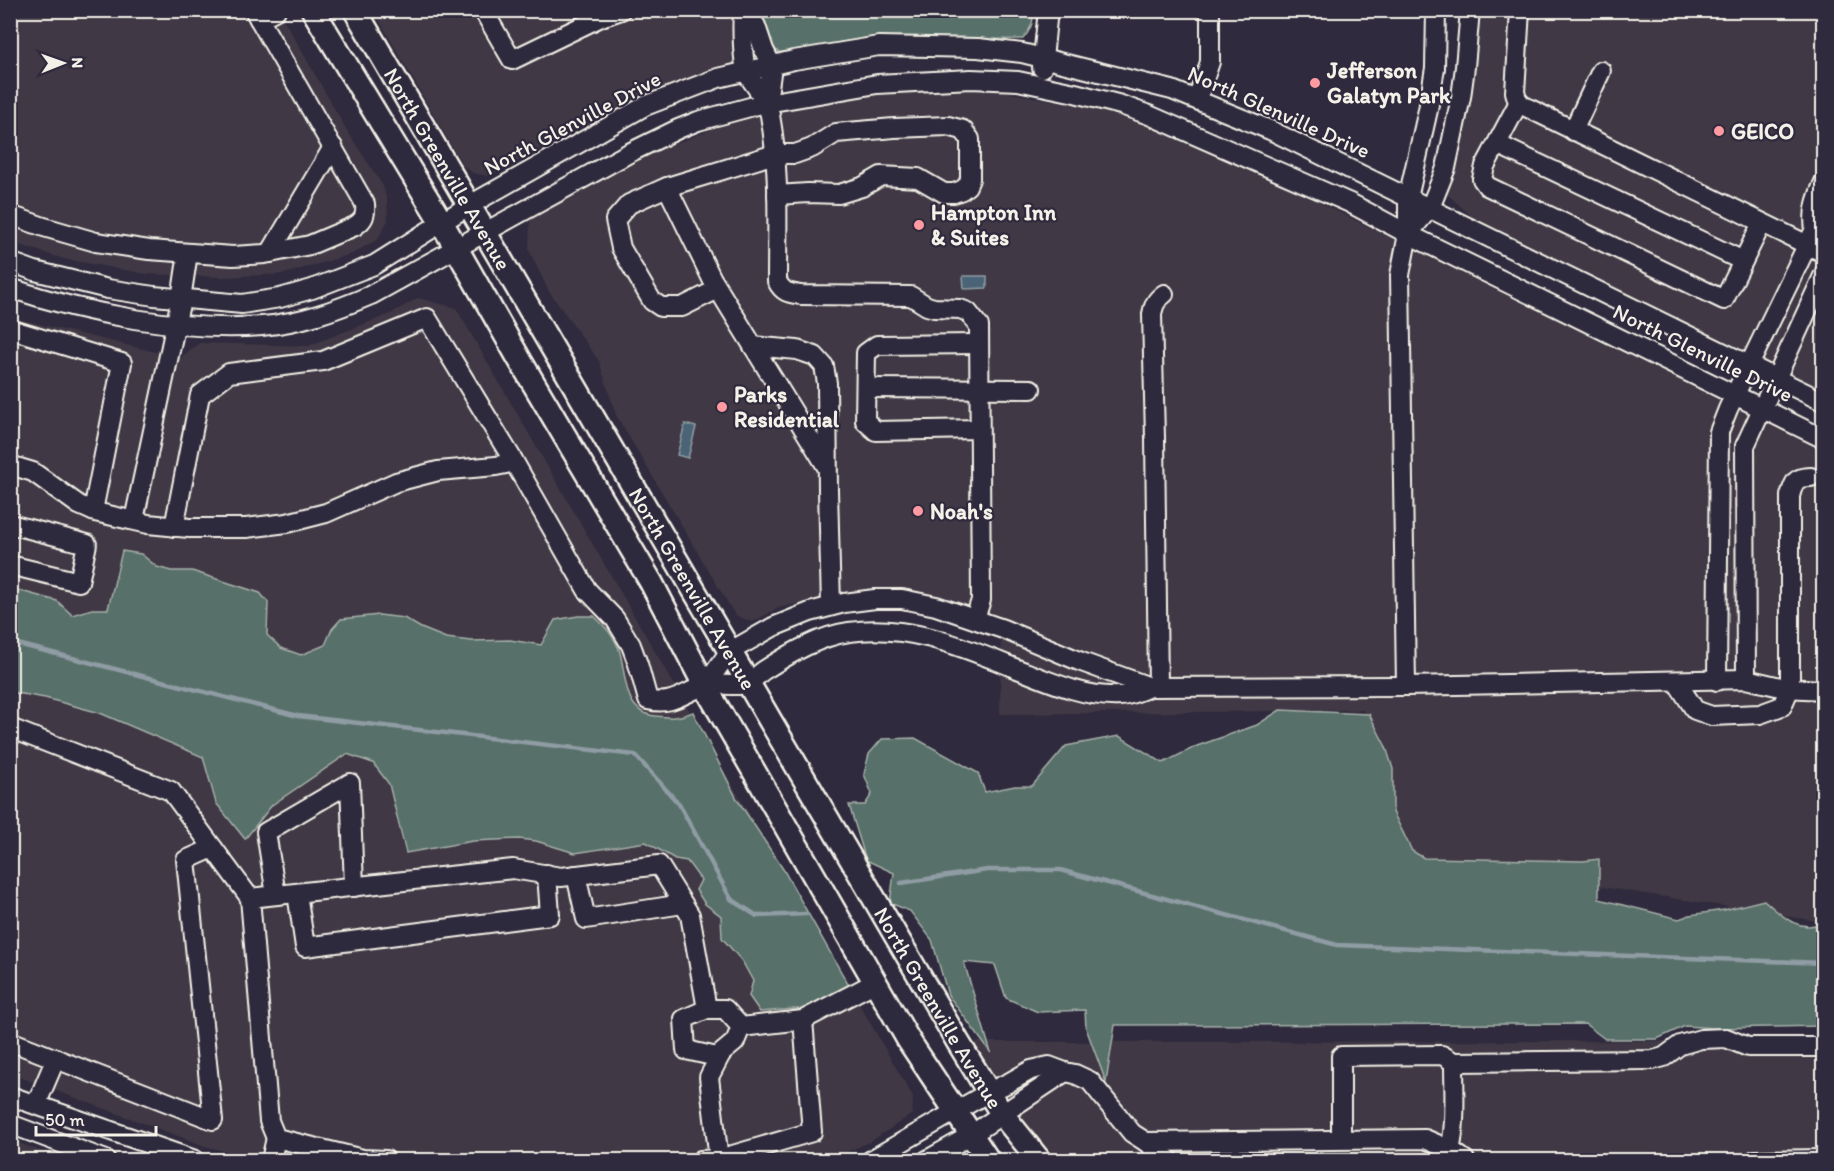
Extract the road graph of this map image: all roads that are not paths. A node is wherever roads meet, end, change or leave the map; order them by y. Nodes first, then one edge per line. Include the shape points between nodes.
1 (276, 10) edge
2 (313, 10) edge
3 (355, 10) edge
4 (483, 10) edge
5 (621, 10) edge
6 (745, 10) edge
7 (1048, 10) edge
8 (1210, 10) edge
9 (1436, 10) edge
10 (1470, 10) edge
11 (1520, 10) edge
12 (257, 15) edge
13 (1044, 58) junction
14 (772, 66) junction
15 (1601, 71) dead end
16 (747, 72) junction
17 (1040, 85) junction
18 (1197, 100) junction
19 (1519, 102) junction
20 (767, 103) junction
21 (1573, 131) junction
22 (1497, 144) junction
23 (333, 147) junction
24 (775, 154) junction
25 (1824, 183) edge
26 (667, 187) junction
27 (777, 195) junction
28 (1408, 198) junction
29 (468, 206) junction
30 (1430, 208) junction
31 (10, 215) edge
32 (442, 222) junction
33 (1762, 223) junction
34 (485, 232) junction
35 (1408, 234) junction
36 (1817, 240) edge
37 (456, 247) junction
38 (188, 253) junction
39 (270, 253) junction
40 (1743, 261) junction
41 (10, 262) edge
42 (1824, 274) edge
43 (10, 288) edge
44 (718, 289) junction
45 (1164, 294) dead end
46 (181, 299) junction
47 (176, 324) junction
48 (10, 329) edge
49 (979, 344) junction
50 (753, 346) junction
51 (1749, 366) junction
52 (1775, 379) junction
53 (866, 388) junction
54 (978, 388) junction
55 (1031, 389) dead end
56 (1734, 396) junction
57 (1824, 402) edge
58 (1761, 410) junction
59 (980, 429) junction
60 (1824, 439) edge
61 (513, 460) junction
62 (10, 465) edge
63 (827, 467) junction
64 (1811, 477) dead end
65 (93, 511) junction
66 (134, 520) junction
67 (10, 524) edge
68 (174, 527) junction
69 (10, 565) edge
70 (831, 606) junction
71 (975, 619) junction
72 (729, 652) junction
73 (1746, 679) junction
74 (1676, 681) junction
75 (1717, 681) junction
76 (747, 684) junction
77 (705, 686) junction
78 (1406, 686) junction
79 (1154, 687) junction
80 (1790, 688) junction
81 (1824, 690) edge
82 (10, 729) edge
83 (213, 848) junction
84 (547, 874) junction
85 (576, 875) junction
86 (354, 887) junction
87 (297, 893) junction
88 (276, 896) junction
89 (250, 898) junction
90 (683, 904) junction
91 (876, 982) junction
92 (708, 1009) junction
93 (803, 1020) junction
94 (741, 1027) junction
95 (10, 1041) edge
96 (1824, 1047) edge
97 (721, 1054) junction
98 (56, 1058) junction
99 (1454, 1062) junction
100 (1065, 1072) junction
101 (989, 1092) junction
102 (10, 1096) edge
103 (36, 1105) junction
104 (956, 1112) junction
105 (1002, 1114) junction
106 (10, 1124) edge
107 (970, 1135) junction
108 (276, 1138) junction
109 (1341, 1139) junction
110 (1146, 1142) junction
111 (1454, 1157) edge
112 (1824, 1159) edge
113 (713, 1160) edge
114 (106, 1161) edge
115 (195, 1161) edge
116 (271, 1161) edge
117 (386, 1161) edge
118 (871, 1161) edge
119 (927, 1161) edge
120 (988, 1161) edge
121 (1039, 1161) edge
122 (1168, 1161) edge
123 (1755, 1161) edge

1 - 12 street
2 - 32 main road, North Greenville Avenue
3 - 29 main road, North Greenville Avenue
4 - 5 street via 512,60
6 - 14 street
6 - 16 street via 742,24
7 - 13 street
8 - 18 street via 1210,62
9 - 28 street via 1435,68
10 - 30 street via 1461,97 1446,168
11 - 19 street via 1515,92
12 - 23 street
13 - 14 street, North Glenville Drive via 978,48 879,46
13 - 17 street
13 - 18 street, North Glenville Drive via 1172,90
14 - 16 street, North Glenville Drive
14 - 20 street
15 - 21 street
16 - 20 street
16 - 29 street, North Glenville Drive via 718,78 645,106
17 - 20 street, North Glenville Drive via 971,79 877,84
17 - 35 street, North Glenville Drive via 1149,115 1350,203
18 - 28 street, North Glenville Drive via 1270,130
19 - 21 street
19 - 22 street
20 - 24 street
20 - 34 street, North Glenville Drive via 678,129
21 - 33 street
22 - 40 street
22 - 40 street via 1485,166 1482,179 1487,186 1724,300
23 - 39 street
23 - 39 street via 365,204 362,222 310,245
24 - 26 street
24 - 27 street
24 - 27 street via 795,154 836,133 894,128 954,127 970,139 970,179 967,186 954,193 944,193 918,178 881,176 838,194
25 - 36 street via 1816,200
26 - 44 street
26 - 44 street via 629,204 615,220 621,248 652,301 661,307 682,307
27 - 49 street via 777,281 781,289 801,295 911,296 934,308 960,309 968,312 979,326
28 - 30 street, North Glenville Drive
28 - 35 street
29 - 32 street, North Glenville Drive
29 - 34 main road, North Greenville Avenue
30 - 35 street
30 - 51 street, North Glenville Drive
31 - 38 street via 96,242
32 - 37 main road, North Greenville Avenue
32 - 46 street, North Glenville Drive via 374,265 312,289 242,304
33 - 36 street
33 - 40 street
34 - 37 street, North Glenville Drive
34 - 72 main road, North Greenville Avenue
35 - 56 street, North Glenville Drive
35 - 78 street via 1400,275
36 - 51 street
37 - 47 street, North Glenville Drive via 371,295 299,320 263,326
37 - 77 main road, North Greenville Avenue via 651,582
38 - 39 street
38 - 46 street
41 - 46 street, North Glenville Drive via 108,289
42 - 52 street
43 - 47 street, North Glenville Drive via 47,300
44 - 50 street
45 - 79 street via 1157,299 1152,314 1156,467
46 - 47 street
47 - 66 street
48 - 65 street via 122,363
49 - 53 street via 877,345 866,353
49 - 54 street
50 - 63 street
50 - 63 street via 797,350 815,356 824,366
51 - 52 street, North Glenville Drive
51 - 56 street
52 - 57 street, North Glenville Drive
52 - 58 street
53 - 54 street
53 - 59 street via 865,421 876,430
54 - 55 street
54 - 59 street
56 - 58 street, North Glenville Drive
56 - 75 street via 1719,432
58 - 60 street, North Glenville Drive
58 - 73 street via 1744,446
59 - 71 street via 981,600
61 - 68 street via 496,466 438,471 396,482 326,513 287,523 246,528
61 - 68 street via 427,318 323,361 228,373 200,394
61 - 77 street via 587,590 615,618 632,645 648,700 672,701
62 - 65 street via 33,472
63 - 70 street
64 - 80 street via 1794,483 1790,496
65 - 66 street
66 - 68 street
67 - 69 street via 87,544 79,582
70 - 71 street via 874,598 902,598
70 - 72 street via 773,627
71 - 79 street
72 - 76 main road, North Greenville Avenue
72 - 77 street
73 - 75 street
73 - 80 street
74 - 75 street
74 - 78 street
74 - 80 street via 1695,710 1712,716 1760,714 1782,706
76 - 77 street
76 - 79 street via 779,661 826,638 871,629 911,632 1080,691 1122,697
76 - 101 main road, North Greenville Avenue
77 - 91 main road, North Greenville Avenue
78 - 79 street
80 - 81 street
82 - 83 street via 171,791
83 - 89 street
83 - 98 street via 186,860 213,1120
84 - 85 street
84 - 86 street via 513,869
84 - 87 street via 550,915 305,947
85 - 90 street via 659,865
85 - 90 street via 586,919
86 - 87 street
86 - 88 street via 350,783 266,832
87 - 88 street
88 - 89 street
89 - 108 street via 269,1121
90 - 92 street via 690,915
91 - 93 street
91 - 104 main road, North Greenville Avenue
92 - 94 street via 725,1009
92 - 97 street via 684,1019 686,1050 717,1057
93 - 94 street
93 - 113 street via 812,1132
94 - 97 street via 735,1042
95 - 98 street
96 - 99 street via 1748,1047 1726,1038 1701,1039 1653,1060
97 - 113 street via 710,1077
98 - 103 street
99 - 109 street via 1442,1055 1341,1056
99 - 111 street
100 - 101 street via 1049,1066 1031,1070
100 - 105 street
100 - 110 street via 1090,1082 1132,1133
101 - 104 street
101 - 105 main road, North Greenville Avenue
102 - 103 street
103 - 115 street
104 - 107 main road, North Greenville Avenue
104 - 118 street
105 - 107 street
105 - 121 main road, North Greenville Avenue
106 - 114 street
107 - 119 street
107 - 120 main road, North Greenville Avenue
108 - 116 street
108 - 117 street
109 - 110 street
109 - 111 street via 1425,1139
110 - 122 street
112 - 123 street

